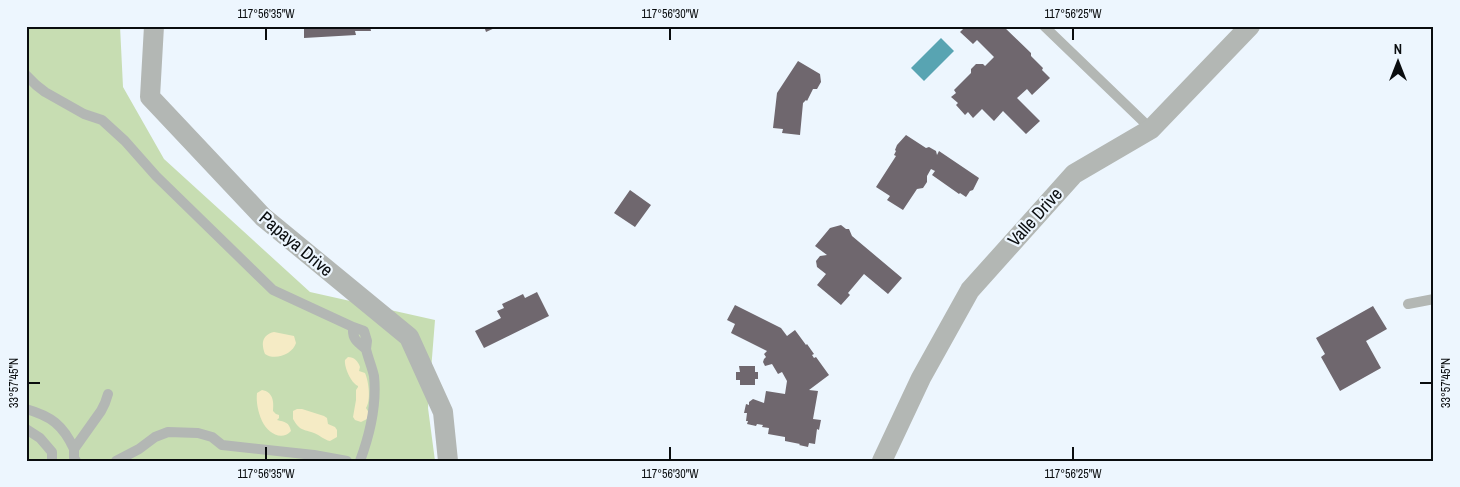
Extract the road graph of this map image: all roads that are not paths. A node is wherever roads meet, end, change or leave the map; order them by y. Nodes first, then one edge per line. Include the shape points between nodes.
1 (154, 26) edge
2 (1044, 26) edge
3 (1250, 26) edge
4 (26, 75) edge
5 (1152, 129) junction
6 (1434, 299) edge
7 (1408, 304) dead end
8 (108, 394) dead end
9 (26, 409) edge
10 (26, 429) edge
11 (74, 449) junction
12 (52, 461) edge
13 (76, 461) edge
14 (116, 461) edge
15 (347, 461) edge
16 (360, 461) edge
17 (448, 461) edge
18 (882, 461) edge

1 - 17 street, Papaya Drive via 150,97 263,217 410,337 444,412
2 - 5 lane
3 - 5 street, Valle Drive
4 - 16 lane via 45,92 84,114 102,120 273,290 353,327 353,336 366,349 374,374 374,408
5 - 18 street, Valle Drive via 1074,174 970,290 921,378
6 - 7 lane
8 - 11 lane via 101,411
9 - 11 lane via 50,417 67,435
10 - 12 lane via 40,438 52,452
11 - 13 lane
14 - 15 lane via 155,437 168,432 183,432 205,435 222,445

